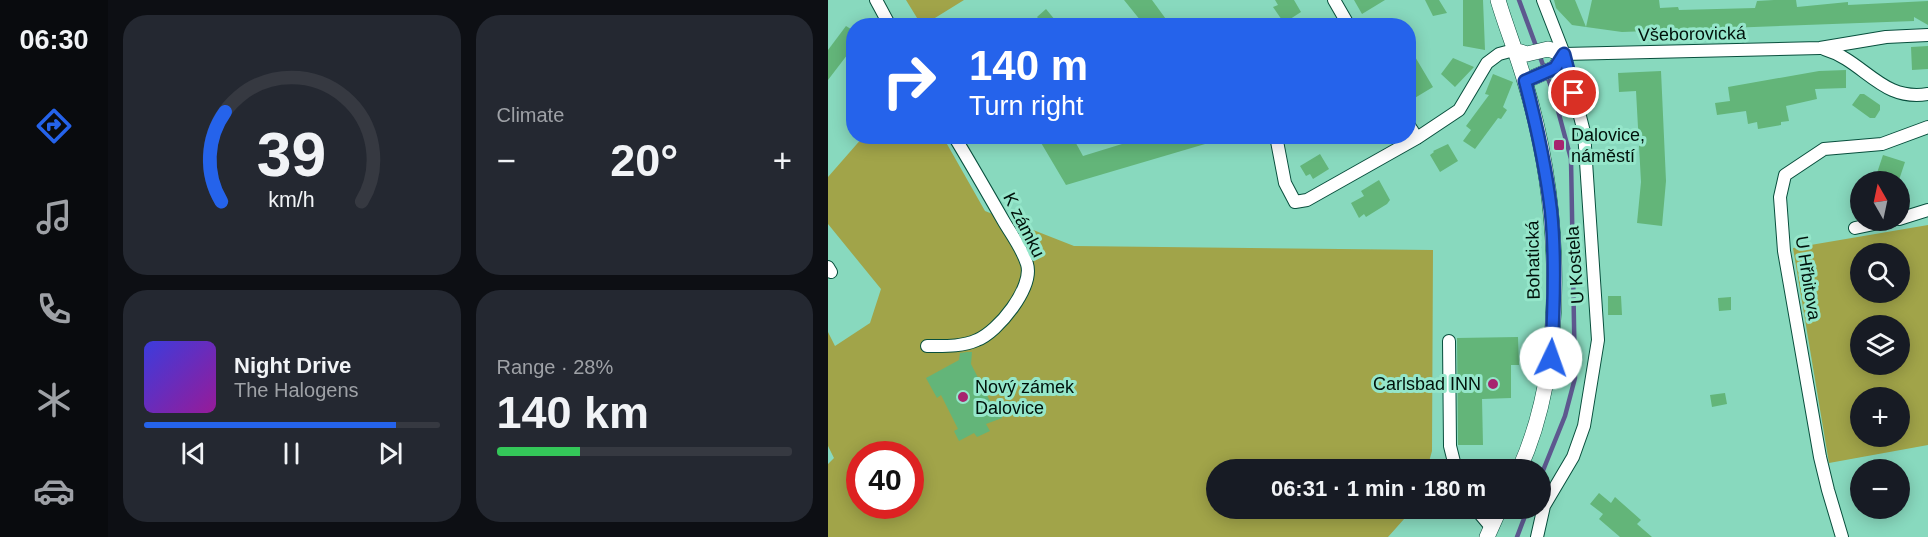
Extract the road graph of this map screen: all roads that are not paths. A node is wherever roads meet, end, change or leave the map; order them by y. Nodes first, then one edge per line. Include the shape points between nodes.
1 (876, 0) edge
2 (1334, 0) edge
3 (1498, 0) edge
4 (1543, 0) edge
5 (886, 18) edge
6 (1344, 18) edge
7 (1928, 35) edge
8 (1820, 48) junction
9 (1521, 52) junction
10 (1564, 54) junction
11 (1530, 79) junction
12 (1928, 94) edge
13 (1928, 127) edge
14 (1417, 138) edge
15 (959, 144) edge
16 (1278, 144) edge
17 (1407, 144) edge
18 (1928, 210) edge
19 (1910, 216) edge
20 (1449, 340) dead end
21 (927, 346) dead end
22 (1453, 459) edge
23 (1524, 459) edge
24 (1481, 519) edge
25 (1489, 532) edge
26 (1537, 537) edge
27 (1842, 537) edge

1 - 5 street
2 - 6 street
3 - 9 street, Bohatická
4 - 10 street, U Kostela
7 - 8 street, Všeborovická via 1886,37
8 - 10 street, Všeborovická
8 - 12 street, Všeborovická via 1839,54 1889,91
9 - 10 street via 1548,49
9 - 11 street, Bohatická
9 - 14 street via 1499,54 1487,63 1460,111
10 - 11 street via 1555,68
10 - 26 street, U Kostela via 1584,132 1598,340 1584,426 1573,458 1544,506
11 - 23 street, Bohatická via 1551,212 1553,311 1551,358 1543,402
13 - 27 street, U Hřbitova via 1882,144 1824,149 1785,175 1780,197 1784,252 1820,457
15 - 21 street, K zámku via 1018,246 1028,266 1027,279 1007,316 978,340
16 - 17 street via 1285,183 1295,202 1321,194
18 - 19 street
20 - 22 street
24 - 25 street

